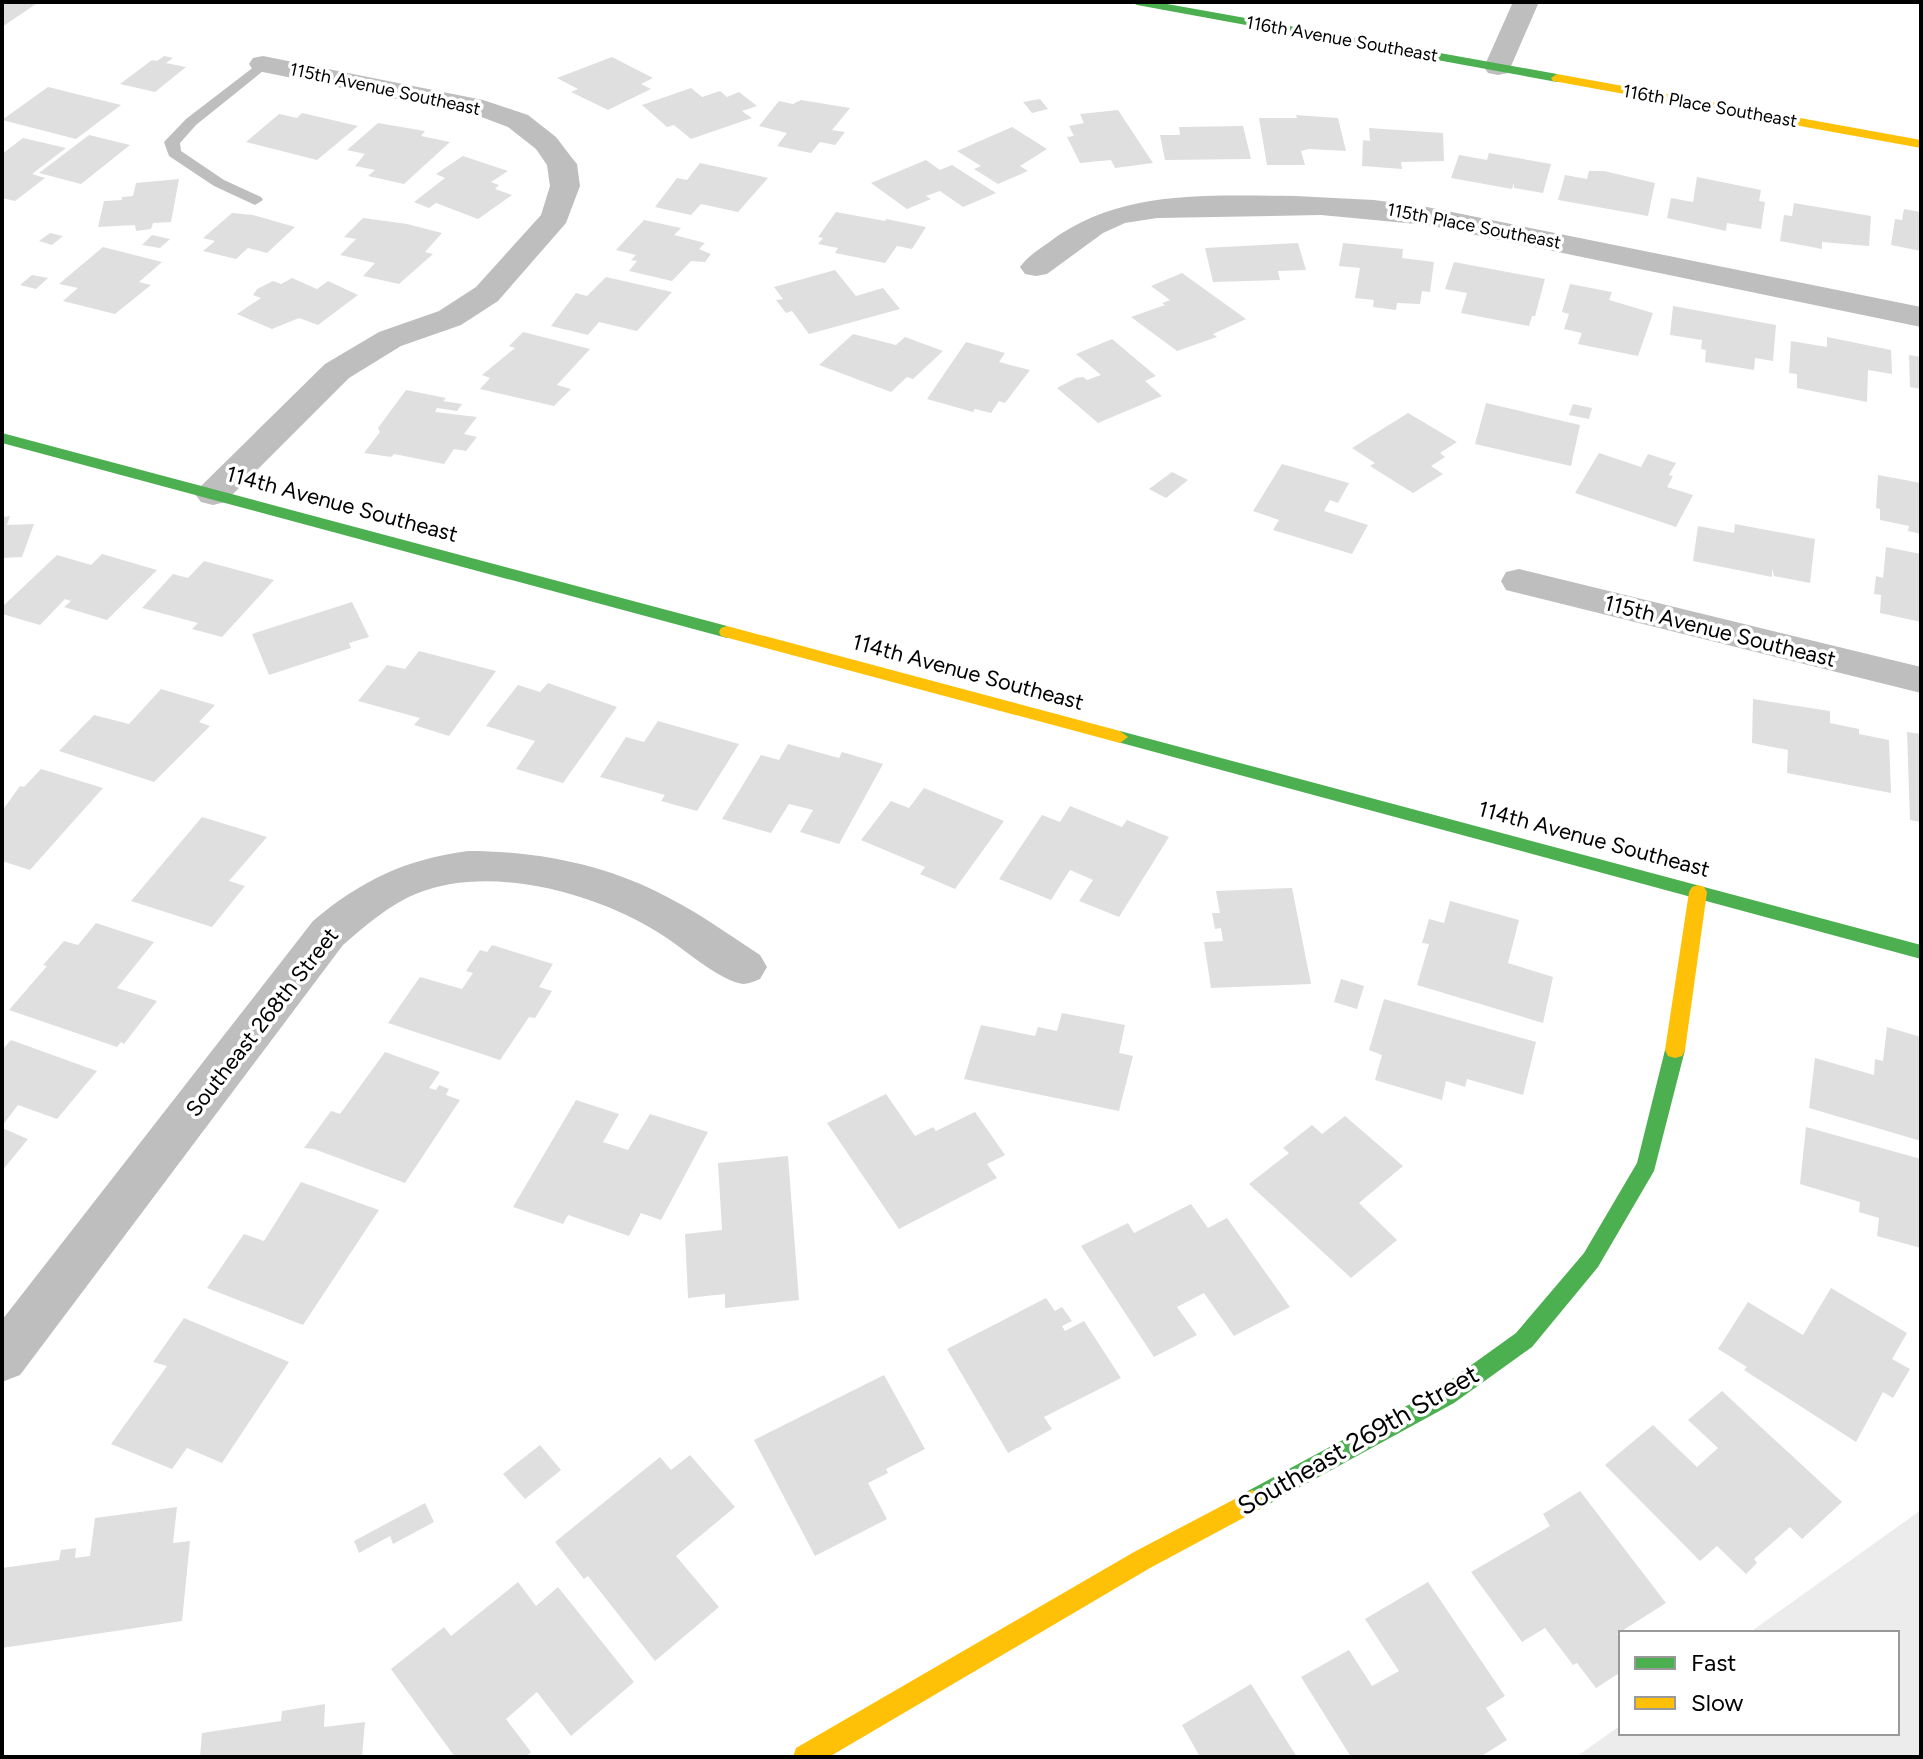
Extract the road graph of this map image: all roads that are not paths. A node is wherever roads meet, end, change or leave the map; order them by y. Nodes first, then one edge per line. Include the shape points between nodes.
1 (1137, 2) edge
2 (1526, 2) edge
3 (263, 64) joint
4 (1498, 67) junction
5 (1921, 144) edge
6 (255, 200) dead end
7 (1036, 267) dead end
8 (1921, 317) edge
9 (2, 438) edge
10 (213, 494) junction
11 (1519, 581) dead end
12 (1921, 680) edge
13 (1698, 892) junction
14 (1921, 952) edge
15 (745, 967) dead end
16 (2, 1359) edge
17 (805, 1757) edge

1 - 4 street, 116th Avenue Southeast
2 - 4 street
3 - 6 lane via 172,142 174,153 190,165
3 - 10 street, 115th Avenue Southeast via 483,108 518,121 562,164 565,186 555,217 487,294 450,318 390,339 337,371
4 - 5 street, 116th Place Southeast
7 - 8 street, 115th Place Southeast via 1099,223 1129,213 1177,207 1368,206
9 - 10 street, 114th Avenue Southeast
10 - 13 street, 114th Avenue Southeast
11 - 12 street, 115th Avenue Southeast
13 - 14 street, 114th Avenue Southeast
13 - 17 street, Southeast 269th Street via 1676,1048 1647,1165 1591,1260 1524,1340 1446,1396 1142,1560
15 - 16 street, Southeast 268th Street via 651,907 573,878 508,866 409,879 361,905 328,933

